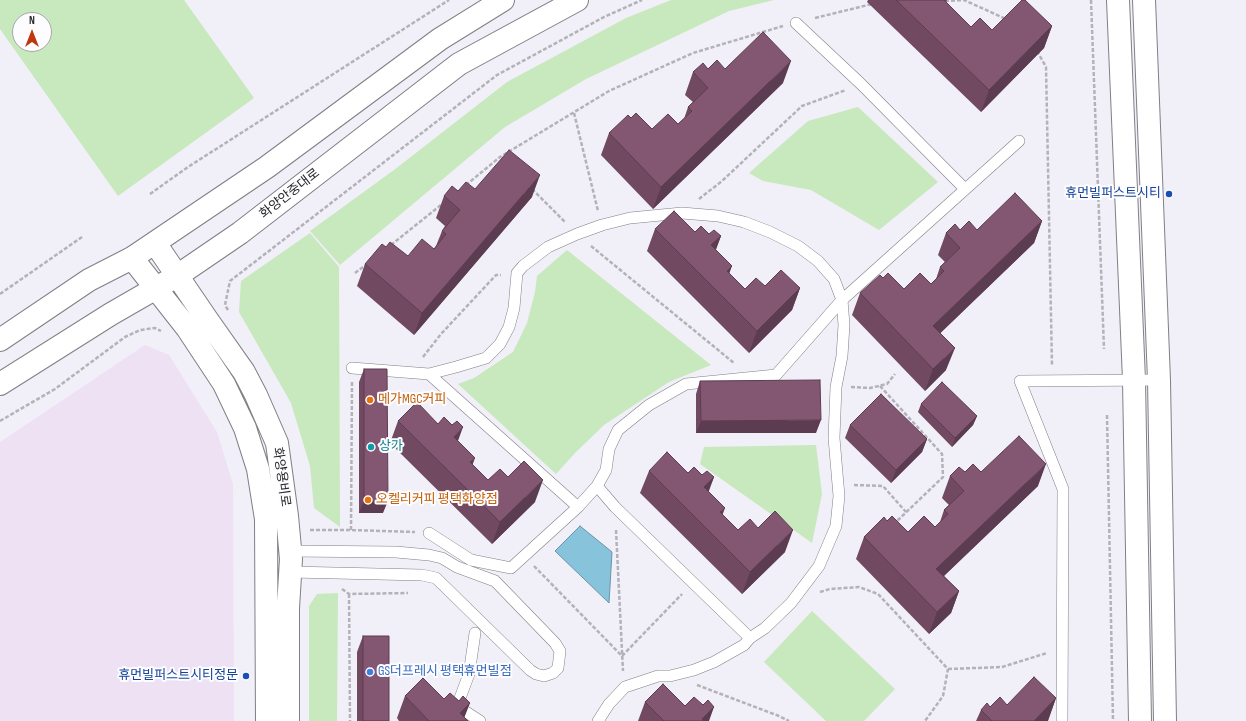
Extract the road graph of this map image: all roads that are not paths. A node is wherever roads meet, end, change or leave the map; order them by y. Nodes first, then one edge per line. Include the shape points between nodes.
1 (503, 0) edge
2 (577, 0) edge
3 (1118, 0) edge
4 (1144, 0) edge
5 (796, 23) road end
6 (1019, 141) dead end
7 (965, 189) junction
8 (155, 243) junction
9 (132, 258) junction
10 (177, 276) junction
11 (155, 289) junction
12 (842, 300) junction
13 (0, 340) edge
14 (352, 368) road end
15 (429, 374) junction
16 (1134, 380) junction
17 (1159, 380) junction
18 (0, 384) edge
19 (597, 486) junction
20 (578, 507) junction
21 (429, 533) road end
22 (290, 551) junction
23 (465, 557) junction
24 (457, 567) junction
25 (290, 572) junction
26 (475, 633) dead end
27 (750, 638) junction
28 (609, 704) junction
29 (267, 721) edge
30 (288, 721) edge
31 (480, 721) edge
32 (598, 721) edge
33 (608, 721) edge
34 (1062, 721) edge
35 (1140, 721) edge
36 (1165, 721) edge

1 - 8 street via 440,39 267,167
2 - 10 street, 화양안중대로 via 459,64 240,233
3 - 16 street
4 - 17 street
5 - 7 lane via 861,84
6 - 7 lane
7 - 12 lane
8 - 9 street
8 - 10 street, 화양용비로
9 - 11 street, 화양용비로
9 - 13 street via 90,280
10 - 11 street, 화양안중대로
10 - 22 street, 화양용비로 via 244,372 277,443
11 - 18 street, 화양안중대로
11 - 29 street, 화양용비로 via 187,328 224,384 245,428 258,468 266,519
12 - 15 lane via 834,279 818,261 798,246 770,232 718,216 682,213 630,218 602,225 548,247 523,266 517,273 514,308 509,327 500,344 486,358
12 - 19 lane via 776,375 686,384 649,405 618,430 609,449 606,470
12 - 27 lane via 844,325 836,387 834,438 839,496 836,526 819,566 791,603 765,628
14 - 15 lane
15 - 20 lane
16 - 17 lane
16 - 34 lane via 1020,381 1062,489
16 - 35 street
17 - 36 street
19 - 20 lane
19 - 27 lane
20 - 23 lane via 511,568
21 - 23 lane
22 - 24 lane via 422,554 442,558
22 - 25 street, 화양용비로
23 - 24 lane
24 - 25 lane via 495,581 555,643 560,651 558,668 553,673 544,676 530,670 436,578 422,575
25 - 30 street, 화양용비로
26 - 31 lane via 469,674 457,706
27 - 28 lane via 744,645 694,670 658,676 625,687
28 - 32 lane
28 - 33 lane

